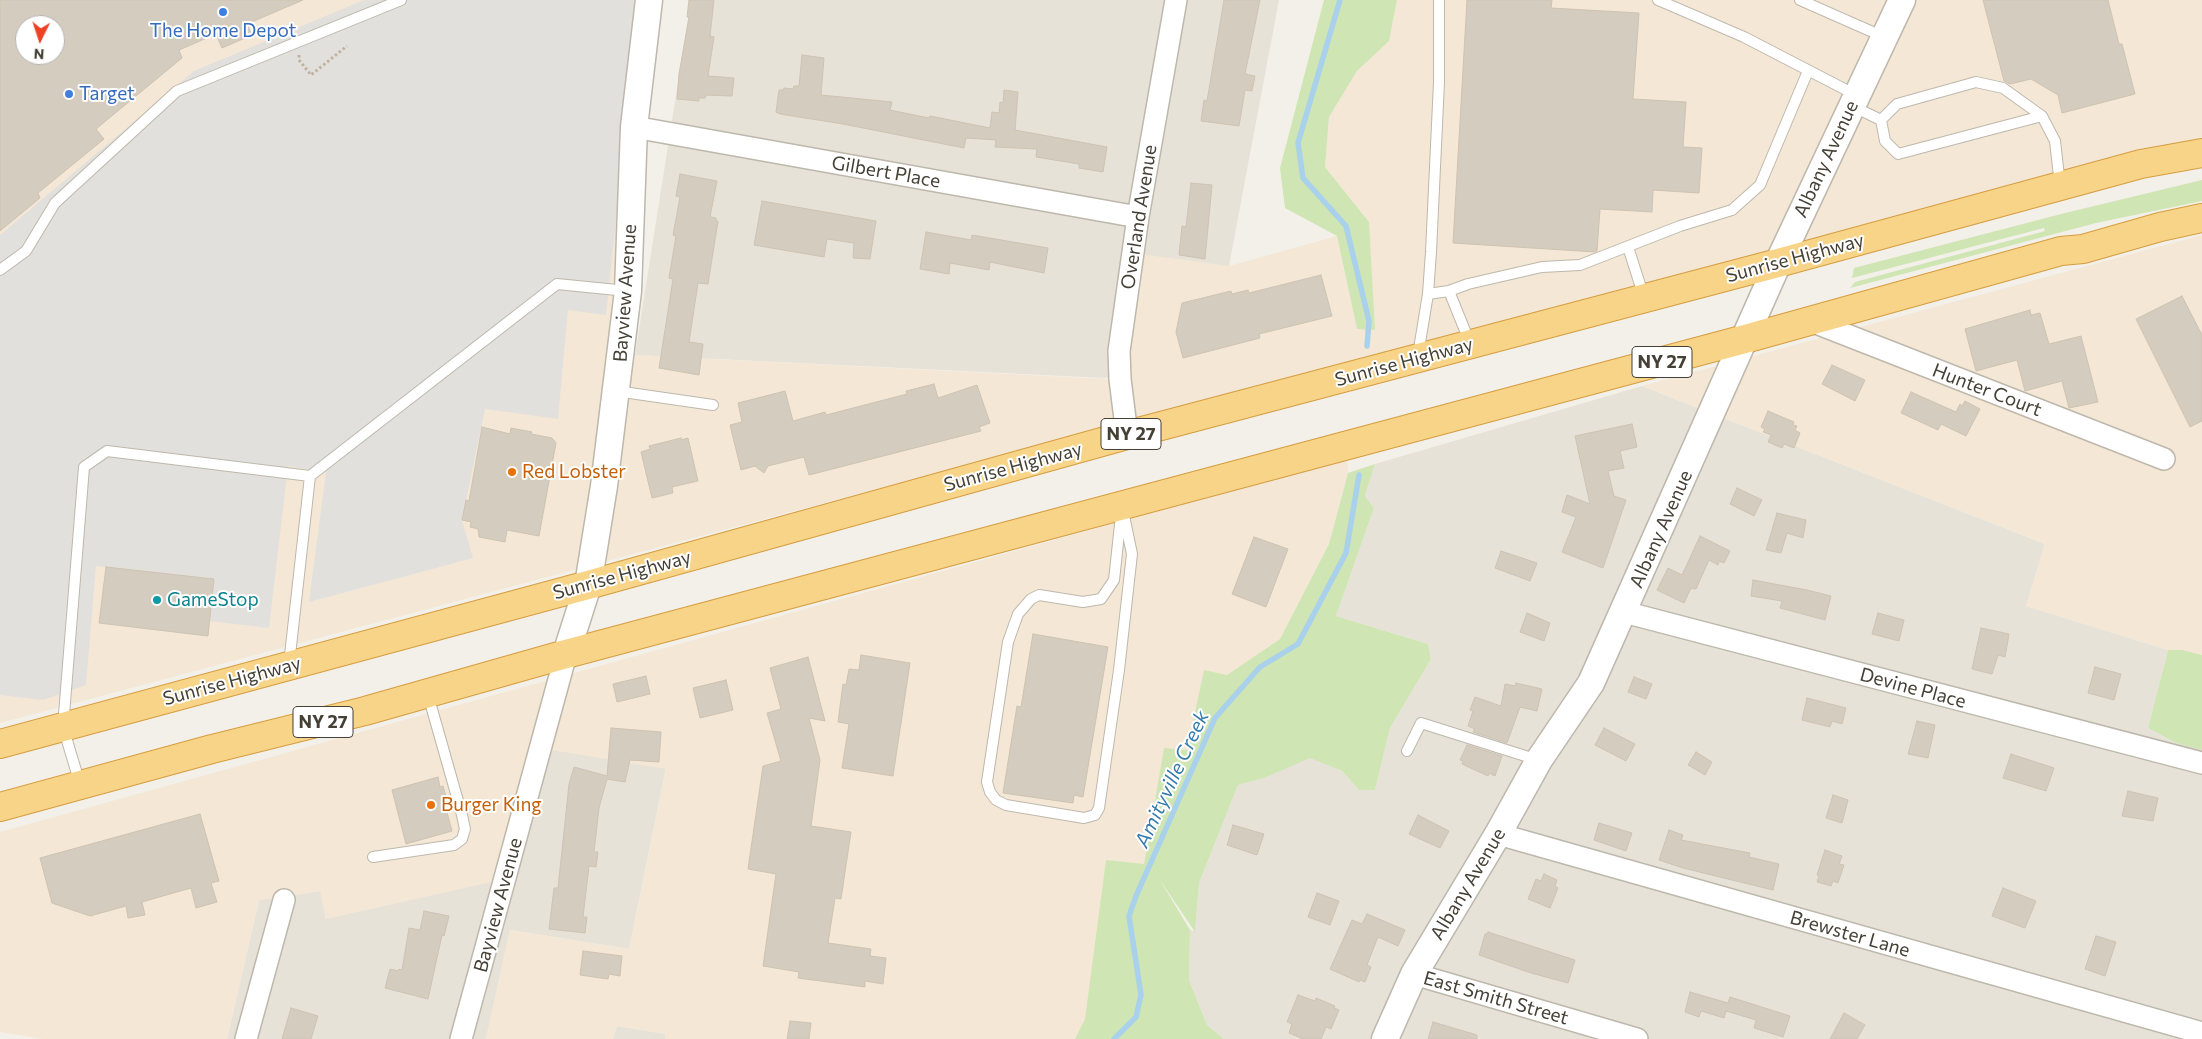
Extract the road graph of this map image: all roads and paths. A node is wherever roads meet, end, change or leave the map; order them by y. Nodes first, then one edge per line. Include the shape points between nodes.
1 (401, 0) edge
2 (650, 0) edge
3 (1176, 0) edge
4 (1439, 0) edge
5 (1658, 0) edge
6 (1800, 0) edge
7 (1902, 0) edge
8 (1884, 37) junction
9 (300, 41) junction
10 (347, 46) dead end
11 (1808, 71) junction
12 (1854, 101) junction
13 (2042, 116) junction
14 (1881, 120) junction
15 (634, 127) junction
16 (2202, 154) edge
17 (2061, 186) junction
18 (1138, 216) junction
19 (2202, 218) edge
20 (1628, 247) junction
21 (1778, 263) junction
22 (0, 270) edge
23 (628, 291) junction
24 (1449, 291) junction
25 (1428, 294) junction
26 (1644, 298) junction
27 (1811, 321) junction
28 (1745, 340) junction
29 (1470, 344) junction
30 (1418, 358) junction
31 (616, 390) junction
32 (713, 405) dead end
33 (1127, 435) junction
34 (2164, 459) dead end
35 (310, 476) junction
36 (1122, 506) junction
37 (588, 585) junction
38 (1624, 612) junction
39 (566, 654) junction
40 (289, 665) junction
41 (428, 693) junction
42 (63, 727) junction
43 (0, 744) edge
44 (1407, 751) dead end
45 (1539, 760) junction
46 (2202, 763) edge
47 (80, 785) junction
48 (0, 807) edge
49 (1498, 834) junction
50 (373, 857) dead end
51 (284, 900) dead end
52 (1414, 974) junction
53 (2202, 1033) edge
54 (246, 1039) edge
55 (461, 1039) edge
56 (1385, 1039) edge
57 (1637, 1039) edge

1 - 9 lane
2 - 15 street, Bayview Avenue
3 - 18 street, Overland Avenue
4 - 25 lane via 1436,156
5 - 11 lane
6 - 8 lane
7 - 8 street, Albany Avenue
8 - 12 street, Albany Avenue
9 - 10 path via 299,60 311,75
9 - 22 lane via 177,92 55,203 26,251
11 - 12 lane
11 - 20 lane via 1760,185 1732,210
12 - 14 lane
12 - 21 street, Albany Avenue
13 - 14 lane via 2003,88 1976,82 1897,104
13 - 14 lane via 1898,154 1885,141
13 - 17 lane via 2055,141
15 - 18 street, Gilbert Place
15 - 23 street, Bayview Avenue
16 - 17 highway, Sunrise Highway / NY 27 via 2141,164
17 - 21 highway, Sunrise Highway / NY 27
18 - 33 street, Overland Avenue via 1120,351
19 - 27 highway, NY 27 via 2083,249 2061,251
20 - 24 lane via 1580,265 1542,268
20 - 26 lane
21 - 26 highway, Sunrise Highway / NY 27
21 - 28 street, Albany Avenue
23 - 31 street, Bayview Avenue
23 - 35 lane via 557,284
24 - 25 lane
24 - 29 lane
25 - 30 lane
26 - 29 highway, Sunrise Highway / NY 27
27 - 28 highway, NY 27
27 - 34 street, Hunter Court
28 - 36 highway, NY 27
28 - 38 street, Albany Avenue
29 - 30 highway, Sunrise Highway / NY 27
30 - 33 highway, Sunrise Highway / NY 27
31 - 32 lane
31 - 37 street, Bayview Avenue
33 - 37 highway, Sunrise Highway / NY 27
35 - 40 lane
35 - 42 lane via 107,451 84,467
36 - 36 lane via 1114,580 1101,599 1084,602 1039,595 1018,614 1008,642 987,782 996,800 1006,805 1084,818 1095,815 1099,808 1132,554
36 - 39 highway, NY 27
37 - 39 street, Bayview Avenue
37 - 40 highway, Sunrise Highway / NY 27
38 - 45 street, Albany Avenue via 1591,683
38 - 46 street, Devine Place
39 - 41 highway, NY 27
39 - 55 street, Bayview Avenue
40 - 42 highway, Sunrise Highway / NY 27
41 - 47 highway, NY 27
41 - 50 lane via 462,815 465,829 462,839 454,845
42 - 43 highway, Sunrise Highway / NY 27
42 - 47 lane
44 - 45 lane via 1421,723
45 - 49 street, Albany Avenue
47 - 48 highway, NY 27
49 - 52 street, Albany Avenue
49 - 53 street, Brewster Lane
51 - 54 street
52 - 56 street, Albany Avenue
52 - 57 street, East Smith Street

